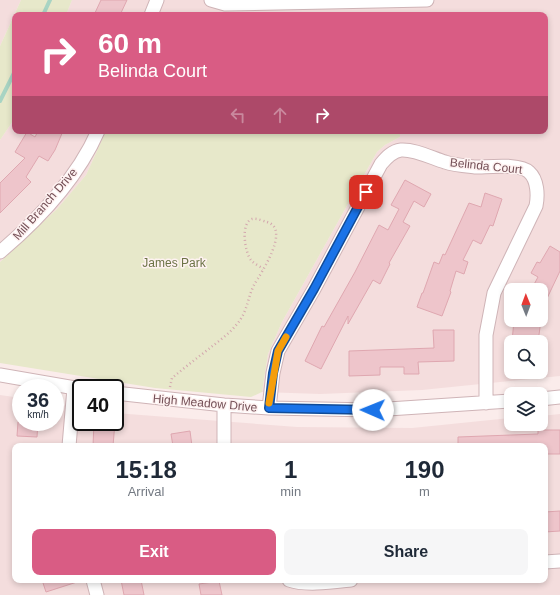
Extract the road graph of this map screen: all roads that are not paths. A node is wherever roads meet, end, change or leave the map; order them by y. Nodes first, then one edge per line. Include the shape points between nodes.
1 (157, 0) edge
2 (211, 0) edge
3 (427, 0) edge
4 (152, 12) edge
5 (97, 134) edge
6 (0, 252) edge
7 (0, 375) edge
8 (72, 387) edge
9 (124, 394) edge
10 (560, 397) edge
11 (548, 398) edge
12 (504, 402) edge
13 (486, 403) junction
14 (224, 405) junction
15 (269, 408) junction
16 (72, 427) edge
17 (69, 443) edge
18 (224, 443) edge
19 (548, 562) edge
20 (560, 562) edge
21 (94, 583) edge
22 (97, 595) edge

1 - 4 street
2 - 3 street via 225,4
5 - 6 street, Mill Branch Drive via 71,178 23,232
7 - 8 street
9 - 14 street, High Meadow Drive
10 - 11 street
12 - 13 street, High Meadow Drive
13 - 15 street, High Meadow Drive via 373,410
13 - 15 street, Belinda Court via 486,335 494,293 536,206 538,195 533,177 529,170 517,167 475,167 446,163 425,154 400,150 388,155 381,164 278,351
14 - 15 street, High Meadow Drive
14 - 18 street
16 - 17 street
19 - 20 street
21 - 22 street

